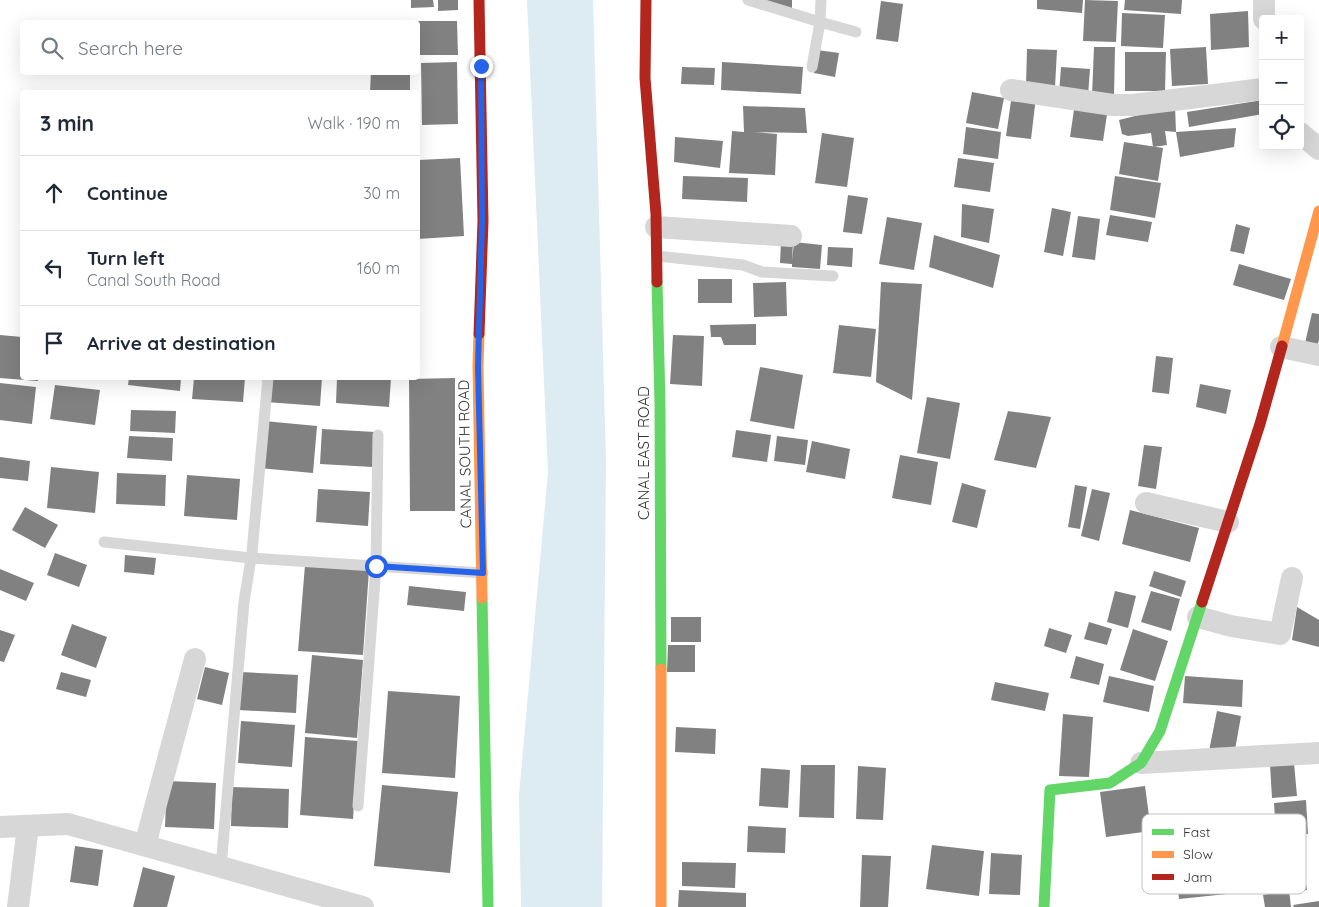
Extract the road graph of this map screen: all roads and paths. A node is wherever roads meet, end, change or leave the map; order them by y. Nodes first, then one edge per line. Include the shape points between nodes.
1 (479, 0) edge
2 (646, 0) edge
3 (748, 0) edge
4 (821, 0) edge
5 (1264, 0) edge
6 (1264, 15) edge
7 (820, 22) junction
8 (856, 32) dead end
9 (812, 67) dead end
10 (1259, 89) edge
11 (1011, 90) dead end
12 (1304, 136) edge
13 (1319, 149) edge
14 (1319, 211) edge
15 (656, 227) junction
16 (791, 236) dead end
17 (657, 256) junction
18 (833, 276) dead end
19 (1281, 347) junction
20 (1319, 355) edge
21 (268, 380) edge
22 (378, 435) dead end
23 (1146, 503) dead end
24 (1228, 522) junction
25 (104, 542) dead end
26 (251, 558) junction
27 (376, 566) junction
28 (483, 573) junction
29 (1292, 578) dead end
30 (1198, 617) junction
31 (195, 659) dead end
32 (1319, 754) edge
33 (1141, 763) junction
34 (358, 806) dead end
35 (28, 826) junction
36 (0, 827) edge
37 (145, 846) junction
38 (221, 867) junction
39 (353, 906) edge
40 (18, 907) edge
41 (488, 907) edge
42 (661, 907) edge
43 (1044, 907) edge

1 - 28 street, CANAL SOUTH ROAD via 482,221 478,366
2 - 15 street, CANAL EAST ROAD via 645,78
3 - 7 lane
4 - 7 lane
5 - 6 street
7 - 8 lane
7 - 9 lane
10 - 11 street via 1133,105
12 - 13 street
14 - 19 street
15 - 16 street
15 - 17 street, CANAL EAST ROAD
17 - 18 lane via 743,265 762,272
17 - 42 street, CANAL EAST ROAD
19 - 20 street
19 - 24 street
21 - 26 lane
22 - 27 lane
23 - 24 street
24 - 30 street
25 - 26 lane
26 - 27 lane
26 - 38 lane via 244,602
27 - 28 lane
27 - 34 lane
28 - 41 street, CANAL SOUTH ROAD
29 - 30 street via 1280,634
30 - 33 street via 1160,731
31 - 37 street
32 - 33 street
33 - 43 street via 1110,783 1050,790
35 - 36 street
35 - 37 street via 68,824
35 - 40 street
37 - 38 street
38 - 39 street

